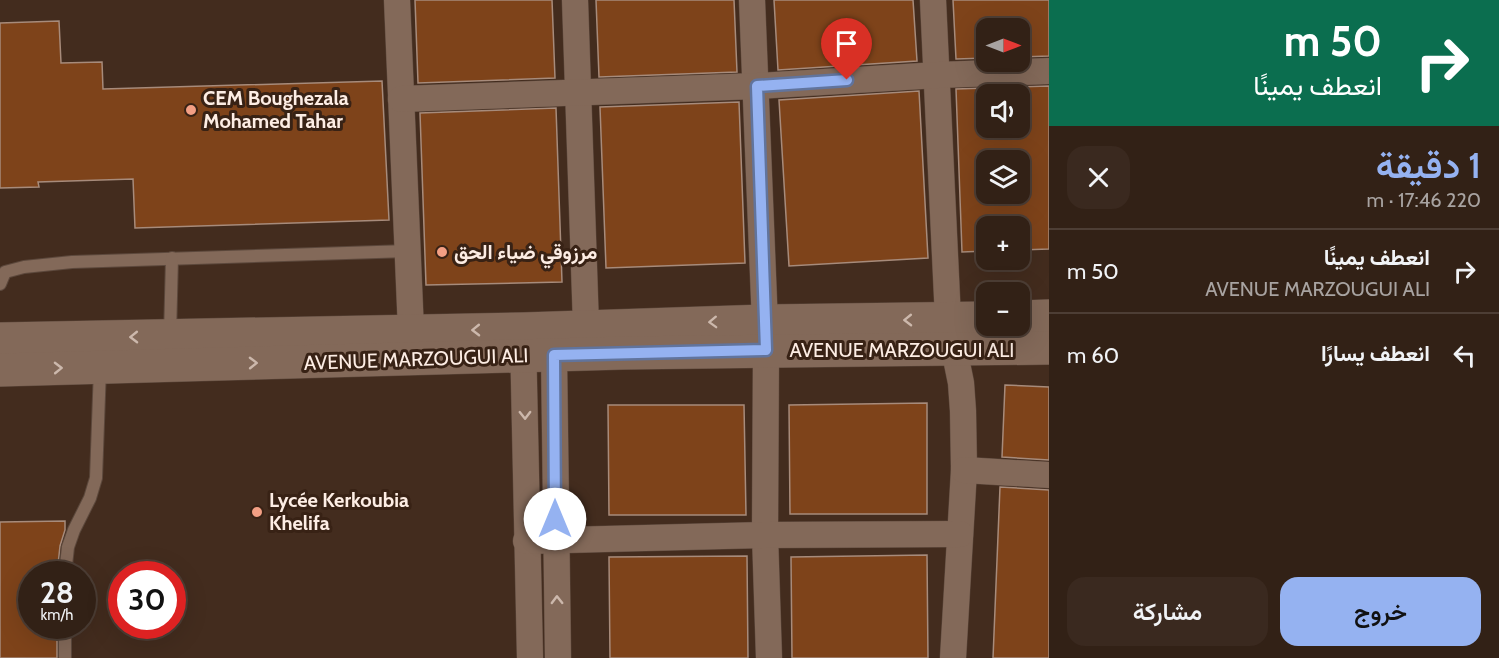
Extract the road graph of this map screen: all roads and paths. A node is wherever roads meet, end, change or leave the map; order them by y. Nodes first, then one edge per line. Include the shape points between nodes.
1 (397, 0) edge
2 (575, 0) edge
3 (752, 0) edge
4 (933, 0) edge
5 (1049, 71) edge
6 (938, 75) junction
7 (757, 86) junction
8 (578, 92) junction
9 (401, 99) junction
10 (408, 251) junction
11 (172, 258) junction
12 (0, 284) edge
13 (1049, 316) edge
14 (1030, 317) edge
15 (976, 323) edge
16 (586, 327) junction
17 (411, 331) junction
18 (951, 335) junction
19 (170, 336) junction
20 (765, 336) junction
21 (0, 339) edge
22 (534, 347) junction
23 (1049, 348) edge
24 (100, 352) junction
25 (0, 370) edge
26 (964, 470) junction
27 (1049, 475) edge
28 (960, 534) junction
29 (765, 535) junction
30 (526, 541) junction
31 (556, 542) junction
32 (66, 561) edge
33 (64, 639) edge
34 (65, 658) edge
35 (530, 658) edge
36 (558, 658) edge
37 (769, 658) edge
38 (953, 658) edge

1 - 9 street
2 - 8 street
3 - 7 street
4 - 6 street
5 - 6 street
6 - 7 street
6 - 18 street
7 - 8 street
7 - 20 street
8 - 9 street
8 - 16 street
9 - 10 street
10 - 11 lane
10 - 17 street
11 - 12 lane via 24,267 5,272
11 - 19 lane
13 - 14 main road, AVENUE MARZOUGUI ALI
15 - 18 main road, AVENUE MARZOUGUI ALI
20 -> 16 main road, AVENUE MARZOUGUI ALI
16 - 22 main road, AVENUE MARZOUGUI ALI
17 - 19 main road, AVENUE MARZOUGUI ALI
22 -> 17 main road, AVENUE MARZOUGUI ALI
18 - 20 main road, AVENUE MARZOUGUI ALI
18 - 23 main road, AVENUE MARZOUGUI ALI
18 - 26 street via 961,383
19 -> 24 main road, AVENUE MARZOUGUI ALI
20 - 22 main road, AVENUE MARZOUGUI ALI
20 - 29 street
21 - 24 main road, AVENUE MARZOUGUI ALI
24 -> 22 main road, AVENUE MARZOUGUI ALI
22 -> 30 street
22 - 31 street
25 -> 24 main road, AVENUE MARZOUGUI ALI
24 - 32 lane via 96,478 74,530
26 - 27 street
26 - 28 street
28 - 29 street
28 - 38 street
29 - 31 street
29 - 37 street
30 - 31 street
30 - 35 street
36 -> 31 street
33 - 34 lane

